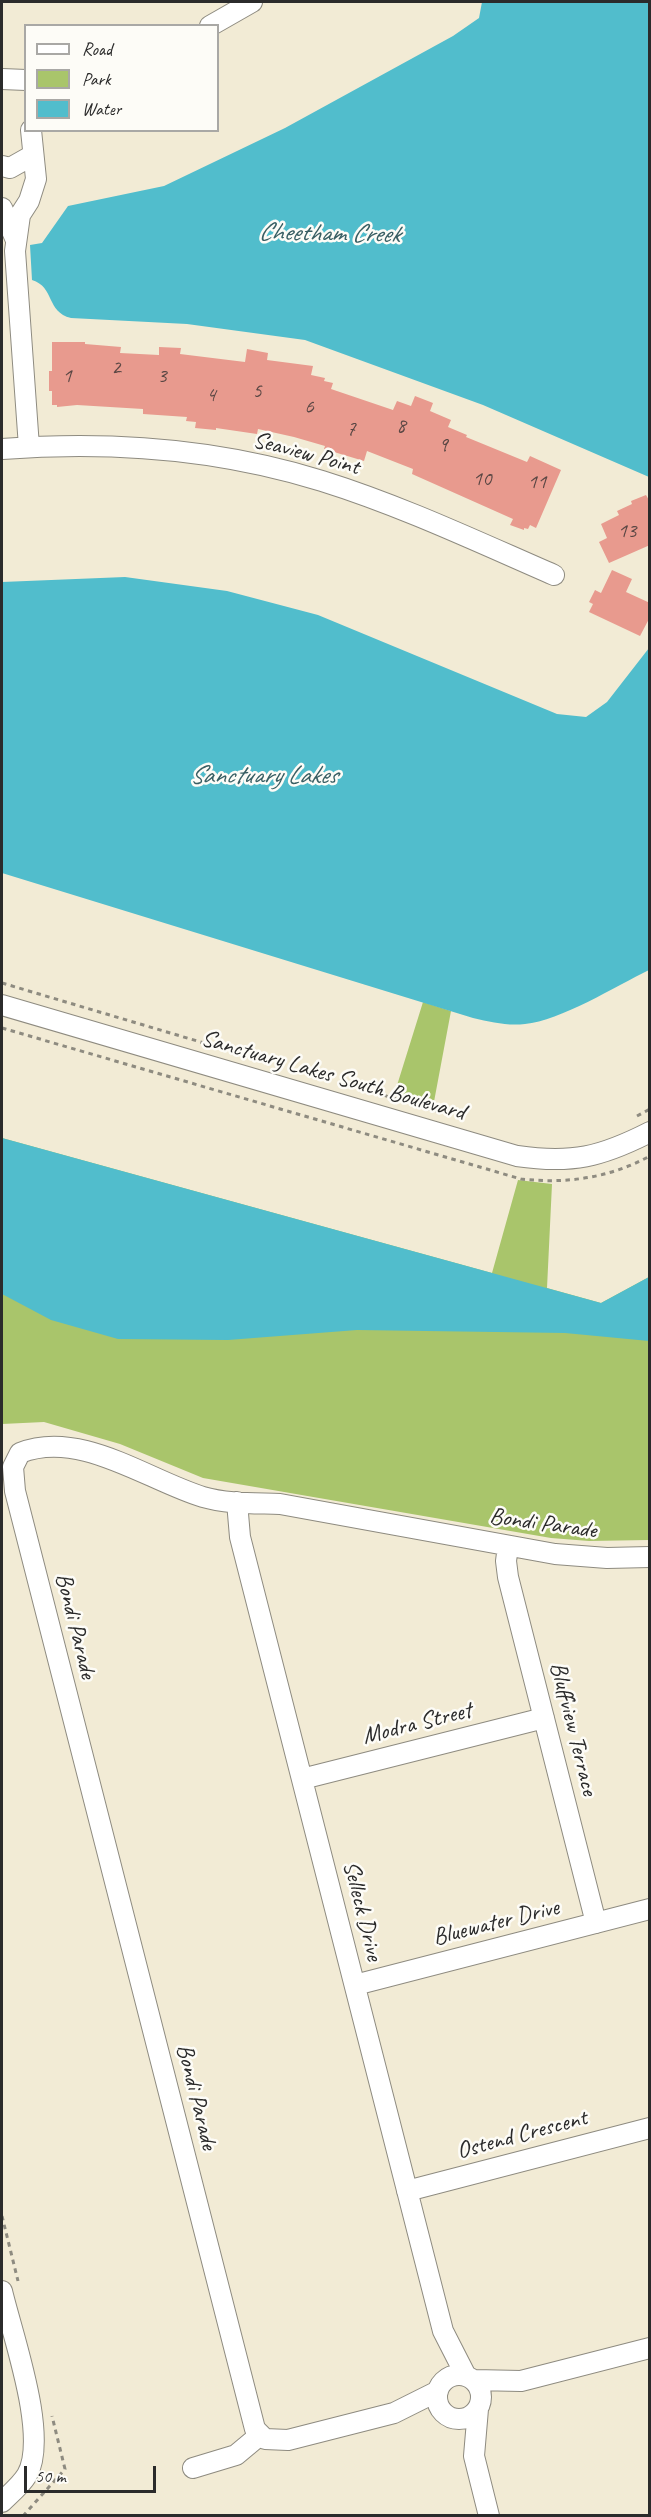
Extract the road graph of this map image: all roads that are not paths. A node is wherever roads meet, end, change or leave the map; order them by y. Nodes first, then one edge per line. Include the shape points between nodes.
1 (252, 2) edge
2 (214, 24) edge
3 (2, 80) edge
4 (24, 80) edge
5 (31, 132) edge
6 (33, 155) junction
7 (2, 166) edge
8 (2, 208) edge
9 (15, 245) junction
10 (29, 447) junction
11 (2, 449) edge
12 (554, 575) dead end
13 (2, 1005) edge
14 (650, 1132) edge
15 (237, 1502) junction
16 (508, 1546) junction
17 (650, 1557) edge
18 (544, 1718) junction
19 (303, 1779) junction
20 (650, 1910) edge
21 (597, 1923) junction
22 (355, 1985) junction
23 (650, 2128) edge
24 (407, 2191) junction
25 (2, 2291) edge
26 (443, 2331) junction
27 (650, 2348) edge
28 (470, 2378) junction
29 (521, 2381) junction
30 (440, 2387) junction
31 (479, 2407) junction
32 (394, 2413) junction
33 (450, 2416) junction
34 (260, 2435) junction
35 (474, 2456) junction
36 (193, 2468) dead end
37 (2, 2502) edge
38 (489, 2516) edge

1 - 2 street
3 - 4 street
5 - 6 street
6 - 7 street via 10,168
6 - 9 street via 36,179 20,215
8 - 9 street
9 - 10 street
10 - 11 street, Seaview Point
10 - 12 street, Seaview Point via 138,448 195,454 287,472 407,511
13 - 14 street, Sanctuary Lakes South Boulevard via 517,1156 560,1161 593,1156
15 - 16 street, Bondi Parade via 280,1504
15 - 19 street, Selleck Drive via 240,1537
15 - 34 street, Bondi Parade via 204,1497 111,1459 58,1446 40,1446 20,1453 13,1467 15,1491 246,2398
16 - 17 street, Bondi Parade via 582,1557
16 - 18 street, Bluffview Terrace via 508,1577
18 - 19 street, Modra Street
18 - 21 street, Bluffview Terrace
19 - 22 street, Selleck Drive
20 - 21 street, Bluewater Drive
21 - 22 street, Bluewater Drive
22 - 24 street, Selleck Drive
23 - 24 street, Ostend Crescent
24 - 26 street, Selleck Drive
25 - 37 street via 35,2429 27,2475
26 - 28 street, Selleck Drive
26 - 30 street, Selleck Drive
27 - 29 street
28 - 29 street
28 - 30 street via 453,2376
28 - 31 street, Selleck Drive via 481,2391
29 - 31 street
30 - 32 street
30 - 33 street, Selleck Drive via 439,2404
31 - 33 street via 466,2417
31 - 35 street, Selleck Drive
32 - 33 street
32 - 34 street via 288,2440 270,2441
33 - 35 street, Selleck Drive
34 - 36 street via 236,2455
35 - 38 street, Selleck Drive

